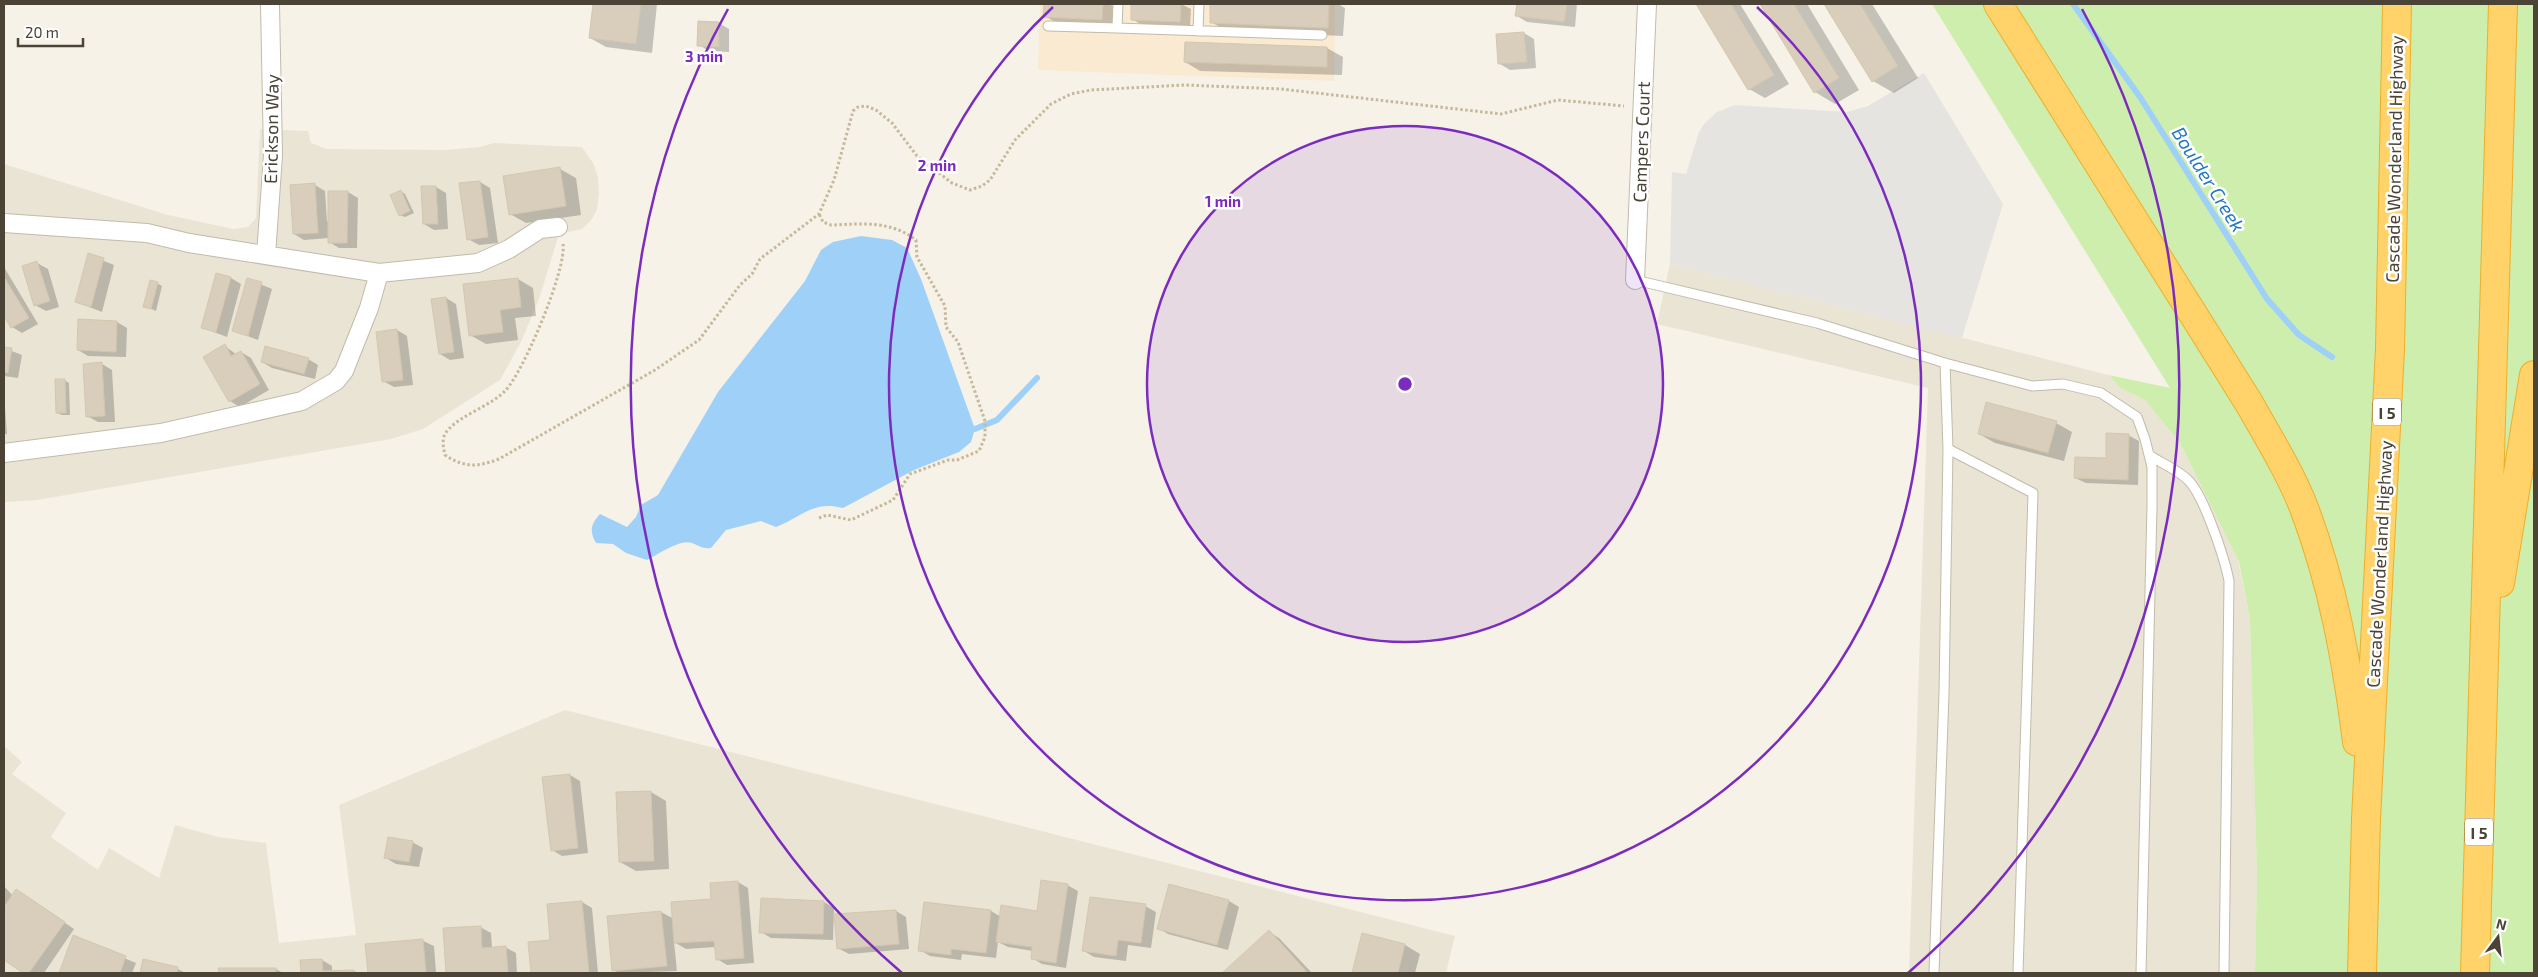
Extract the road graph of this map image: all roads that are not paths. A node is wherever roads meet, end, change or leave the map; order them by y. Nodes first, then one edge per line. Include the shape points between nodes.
1 (270, 4) edge
2 (1118, 4) edge
3 (1199, 4) edge
4 (1647, 4) edge
5 (1998, 4) edge
6 (2397, 4) edge
7 (2503, 4) edge
8 (1048, 26) dead end
9 (1117, 28) junction
10 (1198, 31) junction
11 (1322, 35) dead end
12 (4, 223) edge
13 (558, 227) road end
14 (266, 255) junction
15 (379, 273) junction
16 (1635, 280) joint
17 (1945, 363) junction
18 (2534, 375) edge
19 (1948, 449) junction
20 (4, 453) edge
21 (2149, 454) junction
22 (2483, 690) junction
23 (2366, 819) junction
24 (1934, 973) edge
25 (2018, 973) edge
26 (2141, 973) edge
27 (2224, 973) edge
28 (2362, 973) edge
29 (2475, 973) edge

1 - 14 street, Erickson Way via 272,155
2 - 9 lane
3 - 10 lane
4 - 16 street, Campers Court
5 - 23 highway via 2250,403 2303,507 2330,586 2349,675
6 - 23 highway, Cascade Wonderland Highway / I 5 via 2390,349
7 - 22 highway, I 5
8 - 9 lane
9 - 10 lane
10 - 11 lane
12 - 14 street via 147,233
13 - 15 street via 540,229 509,249 478,262
14 - 15 street
15 - 20 street via 344,371 336,381 302,401 161,433
16 - 17 lane via 1817,323
17 - 19 lane
17 - 21 lane via 2032,386 2063,384 2101,393 2137,417
18 - 22 highway
19 - 24 lane via 1944,702
19 - 25 lane via 2033,494
21 - 26 lane via 2152,506
21 - 27 lane via 2189,480 2212,526 2229,581
22 - 29 highway, I 5
23 - 28 highway, Cascade Wonderland Highway / I 5

